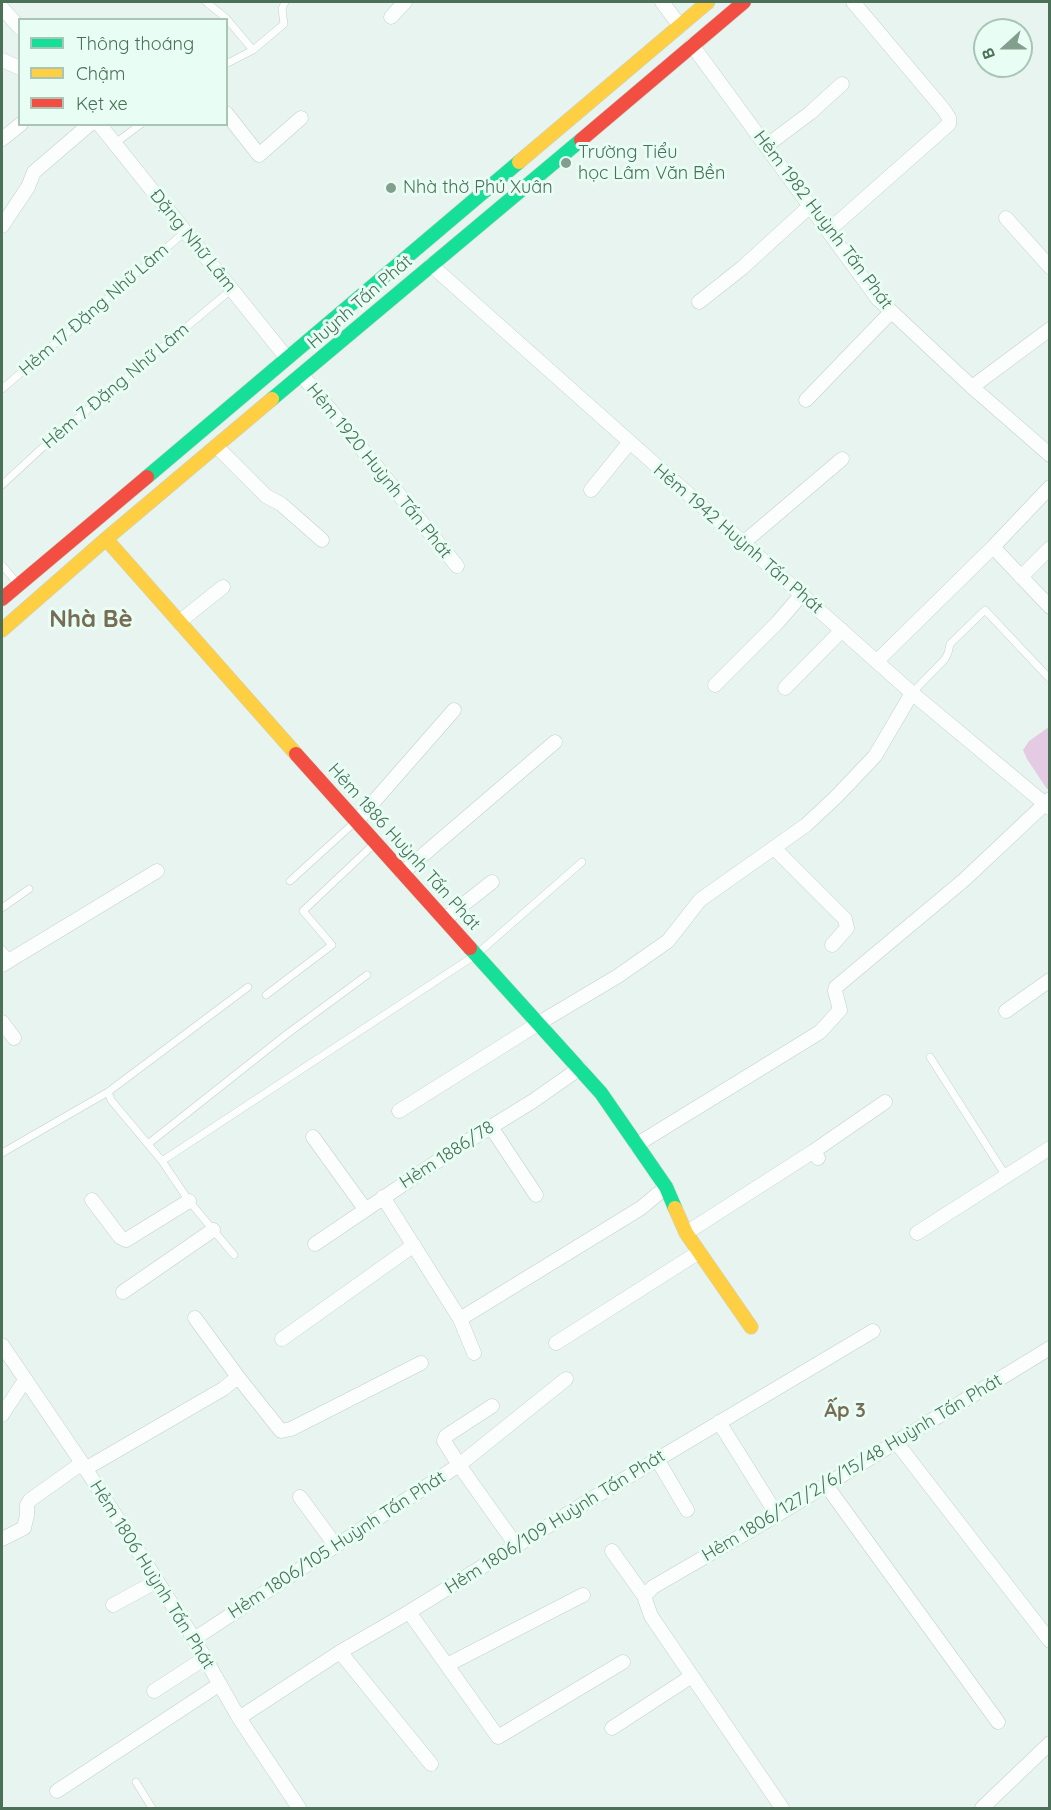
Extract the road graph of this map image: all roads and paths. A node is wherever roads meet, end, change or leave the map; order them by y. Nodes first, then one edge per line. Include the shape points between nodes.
1 (206, 2) edge
2 (277, 2) edge
3 (285, 2) edge
4 (405, 2) edge
5 (662, 2) edge
6 (708, 2) edge
7 (744, 2) edge
8 (853, 2) edge
9 (2, 8) edge
10 (282, 9) junction
11 (391, 17) dead end
12 (226, 18) edge
13 (228, 20) edge
14 (18, 26) edge
15 (680, 26) junction
16 (692, 45) junction
17 (253, 50) junction
18 (2, 60) edge
19 (228, 63) edge
20 (18, 67) edge
21 (842, 84) dead end
22 (228, 115) edge
23 (301, 118) dead end
24 (18, 126) edge
25 (88, 126) edge
26 (100, 126) edge
27 (138, 126) edge
28 (2, 139) edge
29 (114, 144) junction
30 (766, 146) junction
31 (810, 206) junction
32 (1006, 218) dead end
33 (2, 226) edge
34 (186, 231) junction
35 (828, 231) junction
36 (431, 265) junction
37 (1050, 267) edge
38 (231, 289) junction
39 (699, 302) dead end
40 (891, 312) junction
41 (1050, 329) edge
42 (286, 357) junction
43 (302, 375) junction
44 (972, 387) junction
45 (2, 389) edge
46 (806, 400) dead end
47 (629, 443) junction
48 (217, 447) junction
49 (1050, 455) edge
50 (842, 459) dead end
51 (2, 485) edge
52 (1050, 487) edge
53 (591, 490) dead end
54 (106, 539) junction
55 (322, 540) dead end
56 (743, 543) junction
57 (993, 547) junction
58 (1050, 548) edge
59 (2, 565) edge
60 (456, 566) dead end
61 (1022, 577) junction
62 (18, 585) junction
63 (223, 587) dead end
64 (802, 594) junction
65 (2, 599) edge
66 (1050, 607) edge
67 (179, 622) junction
68 (2, 630) edge
69 (842, 630) junction
70 (877, 661) junction
71 (1050, 679) edge
72 (715, 685) dead end
73 (785, 688) dead end
74 (912, 693) junction
75 (454, 710) dead end
76 (555, 742) dead end
77 (1048, 803) edge
78 (356, 822) junction
79 (375, 843) junction
80 (774, 848) junction
81 (582, 862) dead end
82 (157, 871) dead end
83 (402, 873) junction
84 (290, 881) dead end
85 (492, 882) dead end
86 (29, 889) dead end
87 (2, 908) edge
88 (445, 919) junction
89 (832, 945) dead end
90 (477, 954) junction
91 (4, 958) edge
92 (367, 975) dead end
93 (1050, 980) edge
94 (248, 987) dead end
95 (266, 995) dead end
96 (1006, 1011) dead end
97 (2, 1022) edge
98 (539, 1023) junction
99 (14, 1038) dead end
100 (930, 1057) dead end
101 (580, 1068) junction
102 (108, 1092) junction
103 (885, 1102) dead end
104 (399, 1111) dead end
105 (491, 1127) junction
106 (313, 1137) dead end
107 (148, 1144) junction
108 (636, 1145) junction
109 (1050, 1148) edge
110 (2, 1154) edge
111 (162, 1161) junction
112 (1006, 1176) junction
113 (666, 1187) junction
114 (536, 1195) dead end
115 (383, 1197) junction
116 (92, 1200) dead end
117 (189, 1201) junction
118 (365, 1209) junction
119 (213, 1230) junction
120 (686, 1233) junction
121 (917, 1233) dead end
122 (315, 1244) dead end
123 (414, 1245) junction
124 (699, 1252) junction
125 (234, 1255) dead end
126 (123, 1293) dead end
127 (195, 1318) dead end
128 (459, 1319) junction
129 (751, 1327) dead end
130 (873, 1330) dead end
131 (282, 1339) dead end
132 (556, 1343) dead end
133 (2, 1345) edge
134 (1050, 1348) edge
135 (474, 1353) dead end
136 (421, 1363) dead end
137 (238, 1377) junction
138 (566, 1379) dead end
139 (25, 1380) junction
140 (492, 1406) dead end
141 (2, 1415) edge
142 (719, 1422) junction
143 (897, 1442) junction
144 (657, 1459) junction
145 (459, 1465) junction
146 (84, 1466) junction
147 (826, 1485) junction
148 (300, 1497) dead end
149 (687, 1510) dead end
150 (777, 1515) junction
151 (2, 1539) edge
152 (516, 1545) junction
153 (336, 1546) junction
154 (612, 1551) dead end
155 (156, 1581) junction
156 (649, 1592) junction
157 (583, 1595) dead end
158 (113, 1605) dead end
159 (409, 1612) junction
160 (194, 1639) junction
161 (1050, 1641) edge
162 (340, 1652) junction
163 (205, 1658) junction
164 (623, 1662) dead end
165 (447, 1665) junction
166 (692, 1676) junction
167 (220, 1684) junction
168 (154, 1690) dead end
169 (239, 1718) junction
170 (998, 1722) dead end
171 (612, 1728) dead end
172 (1050, 1743) edge
173 (431, 1764) dead end
174 (136, 1782) dead end
175 (57, 1791) dead end
176 (152, 1809) edge
177 (299, 1809) edge
178 (782, 1809) edge
179 (982, 1809) edge

1 - 12 lane
2 - 10 lane
3 - 10 lane
4 - 11 street
5 - 15 street
6 - 15 main road, Huỳnh Tấn Phát
7 - 16 main road, Huỳnh Tấn Phát
8 - 35 street via 944,110 949,124
9 - 14 street
10 - 17 lane via 284,24
13 - 17 lane
15 - 42 main road, Huỳnh Tấn Phát
16 - 30 street, Hẻm 1982 Huỳnh Tấn Phát
16 - 36 main road, Huỳnh Tấn Phát
17 - 19 lane
18 - 20 street
21 - 30 street
22 - 23 street via 259,154
24 - 28 street
25 - 33 street via 34,172
26 - 29 street, Đặng Nhữ Lâm
27 - 29 lane
29 - 34 street, Đặng Nhữ Lâm
30 - 31 street, Hẻm 1982 Huỳnh Tấn Phát
31 - 35 street, Hẻm 1982 Huỳnh Tấn Phát
31 - 39 street
32 - 37 street
34 - 38 street, Đặng Nhữ Lâm
34 - 45 lane, Hẻm 17 Đặng Nhữ Lâm
35 - 40 street, Hẻm 1982 Huỳnh Tấn Phát
36 - 43 main road, Huỳnh Tấn Phát
36 - 47 street, Hẻm 1942 Huỳnh Tấn Phát
38 - 42 street, Đặng Nhữ Lâm
38 - 51 lane, Hẻm 7 Đặng Nhữ Lâm
40 - 44 street, Hẻm 1982 Huỳnh Tấn Phát
40 - 46 street
41 - 44 street
42 - 43 main road
42 - 62 main road, Huỳnh Tấn Phát
43 - 48 main road, Huỳnh Tấn Phát
43 - 60 street, Hẻm 1920 Huỳnh Tấn Phát
44 - 49 street, Hẻm 1982 Huỳnh Tấn Phát
47 - 53 street
47 - 56 street, Hẻm 1942 Huỳnh Tấn Phát
48 - 54 main road, Huỳnh Tấn Phát
48 - 55 street via 266,496
50 - 56 street
52 - 57 street
54 - 67 main road, Hẻm 1886 Huỳnh Tấn Phát
54 - 68 main road, Huỳnh Tấn Phát
56 - 64 street, Hẻm 1942 Huỳnh Tấn Phát
57 - 61 street
57 - 70 street
58 - 61 street
59 - 62 lane
61 - 66 street
62 - 65 main road, Huỳnh Tấn Phát
63 - 67 street
64 - 69 street, Hẻm 1942 Huỳnh Tấn Phát
64 - 72 street
67 - 78 main road, Hẻm 1886 Huỳnh Tấn Phát
69 - 70 street, Hẻm 1942 Huỳnh Tấn Phát
69 - 73 street
70 - 74 street, Hẻm 1942 Huỳnh Tấn Phát
71 - 74 lane via 985,610 950,644 945,659
74 - 77 street, Hẻm 1942 Huỳnh Tấn Phát
74 - 80 street via 875,756 806,825
75 - 78 street
76 - 83 street
77 - 108 street via 964,880 836,987 840,1010 820,1032
78 - 79 main road, Hẻm 1886 Huỳnh Tấn Phát
78 - 84 lane
79 - 83 main road, Hẻm 1886 Huỳnh Tấn Phát
79 - 95 lane via 303,911 332,945
80 - 89 street via 845,919 847,928
80 - 98 street via 700,900 668,941
81 - 90 lane
82 - 91 street
83 - 88 main road, Hẻm 1886 Huỳnh Tấn Phát
85 - 88 street
86 - 87 lane
88 - 90 main road, Hẻm 1886 Huỳnh Tấn Phát
90 - 98 main road, Hẻm 1886 Huỳnh Tấn Phát
90 - 111 lane
92 - 107 lane
93 - 96 street
94 - 102 lane
97 - 99 street
98 - 101 main road, Hẻm 1886 Huỳnh Tấn Phát
98 - 104 street
100 - 112 lane
101 - 105 street, Hẻm 1886/78
101 - 108 main road, Hẻm 1886 Huỳnh Tấn Phát
102 - 107 lane
102 - 110 lane
103 - 120 street via 816,1154
105 - 114 street
105 - 115 street, Hẻm 1886/78
106 - 118 street
107 - 111 lane
108 - 113 main road, Hẻm 1886 Huỳnh Tấn Phát
109 - 112 street
111 - 117 lane
112 - 121 street
113 - 120 main road, Hẻm 1886 Huỳnh Tấn Phát
113 - 128 street via 641,1208
115 - 118 street, Hẻm 1886/78
115 - 123 street
116 - 117 street via 126,1240
117 - 119 lane
118 - 122 street, Hẻm 1886/78
119 - 125 lane
119 - 126 street
120 - 124 main road, Hẻm 1886 Huỳnh Tấn Phát
123 - 128 street
123 - 131 street
124 - 129 main road, Hẻm 1886 Huỳnh Tấn Phát
124 - 132 street
127 - 137 street
128 - 135 street
130 - 142 street, Hẻm 1806/109 Huỳnh Tấn Phát
133 - 139 street, Hẻm 1806 Huỳnh Tấn Phát
134 - 143 street, Hẻm 1806/127/2/6/15/48 Huỳnh Tấn Phát
136 - 137 street via 285,1432 277,1428
137 - 146 street
138 - 145 street
139 - 141 street
139 - 146 street, Hẻm 1806 Huỳnh Tấn Phát
140 - 145 street via 445,1439
142 - 144 street, Hẻm 1806/109 Huỳnh Tấn Phát
142 - 150 street
143 - 147 street, Hẻm 1806/127/2/6/15/48 Huỳnh Tấn Phát
143 - 161 street
144 - 149 street
144 - 152 street, Hẻm 1806/109 Huỳnh Tấn Phát
145 - 152 street, Hẻm 1806/105 Huỳnh Tấn Phát
145 - 153 street, Hẻm 1806/105 Huỳnh Tấn Phát
146 - 151 street via 30,1500 24,1527
146 - 155 street, Hẻm 1806 Huỳnh Tấn Phát
147 - 150 street, Hẻm 1806/127/2/6/15/48 Huỳnh Tấn Phát
147 - 170 street
148 - 153 street
150 - 156 street, Hẻm 1806/127/2/6/15/48 Huỳnh Tấn Phát
152 - 159 street, Hẻm 1806/109 Huỳnh Tấn Phát
153 - 160 street, Hẻm 1806/105 Huỳnh Tấn Phát
154 - 156 street
155 - 158 street
155 - 160 street, Hẻm 1806 Huỳnh Tấn Phát
156 - 166 street via 651,1616
157 - 165 street
159 - 162 street, Hẻm 1806/109 Huỳnh Tấn Phát
159 - 165 street
160 - 163 street, Hẻm 1806 Huỳnh Tấn Phát
162 - 169 street, Hẻm 1806/109 Huỳnh Tấn Phát
162 - 173 street
163 - 167 street, Hẻm 1806 Huỳnh Tấn Phát
163 - 168 street
164 - 165 street via 498,1737
166 - 171 street
166 - 178 street
167 - 169 street, Hẻm 1806 Huỳnh Tấn Phát
167 - 175 street
169 - 177 street, Hẻm 1806 Huỳnh Tấn Phát
172 - 179 street
174 - 176 lane

